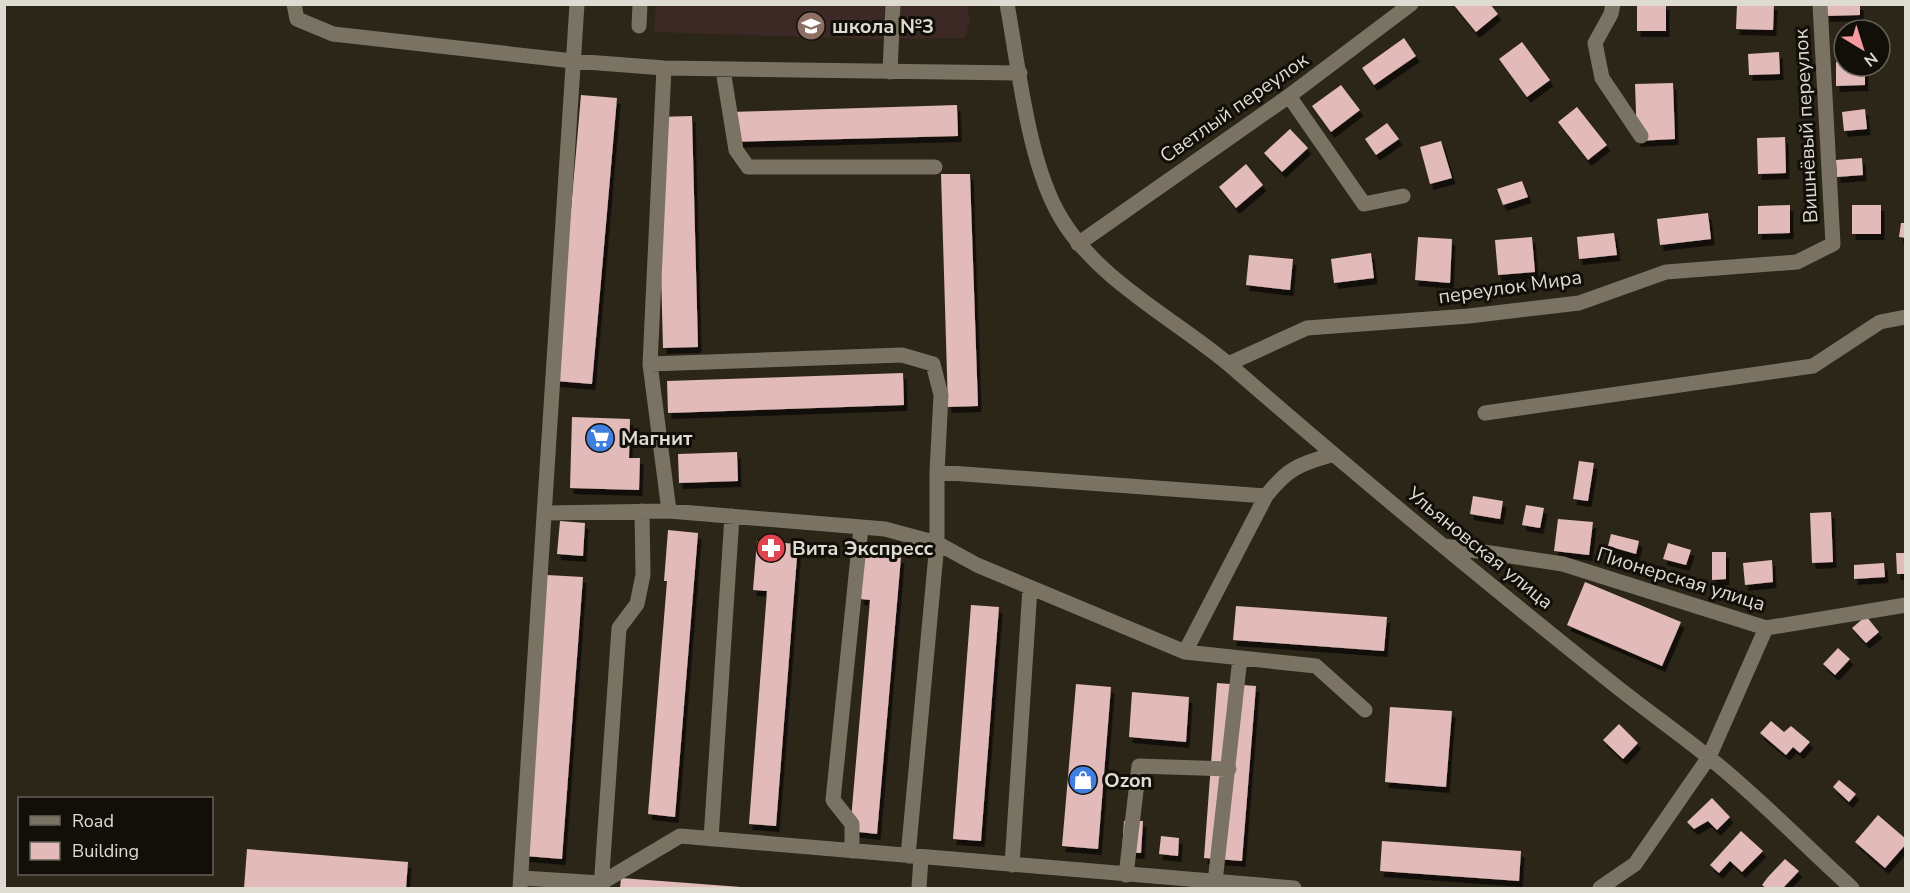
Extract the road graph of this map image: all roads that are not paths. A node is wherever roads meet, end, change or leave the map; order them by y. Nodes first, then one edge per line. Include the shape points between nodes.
1 (294, 4) edge
2 (577, 4) edge
3 (640, 4) edge
4 (893, 4) edge
5 (1007, 4) edge
6 (1411, 4) edge
7 (1613, 4) edge
8 (1820, 4) edge
9 (639, 26) dead end
10 (573, 61) junction
11 (664, 68) junction
12 (723, 70) junction
13 (890, 72) junction
14 (1020, 73) junction
15 (1289, 96) junction
16 (1641, 135) dead end
17 (935, 166) dead end
18 (1403, 196) dead end
19 (1078, 244) junction
20 (1833, 244) joint
21 (1905, 317) edge
22 (650, 364) junction
23 (1228, 364) junction
24 (1485, 413) dead end
25 (1331, 454) junction
26 (937, 472) junction
27 (1266, 496) junction
28 (642, 511) junction
29 (669, 511) junction
30 (545, 513) junction
31 (732, 516) junction
32 (861, 527) junction
33 (937, 543) junction
34 (1444, 546) junction
35 (1030, 588) junction
36 (1905, 605) edge
37 (1766, 628) junction
38 (1185, 652) junction
39 (1240, 658) junction
40 (1365, 710) dead end
41 (1709, 757) junction
42 (1229, 769) junction
43 (711, 839) junction
44 (852, 851) junction
45 (915, 857) junction
46 (1012, 865) junction
47 (1126, 874) junction
48 (1215, 882) junction
49 (521, 883) edge
50 (601, 886) edge
51 (919, 888) edge
52 (1294, 888) edge
53 (1600, 888) edge
54 (1852, 888) edge

1 - 10 street via 297,19 333,34
2 - 10 street
3 - 9 street
4 - 13 street
5 - 14 street, Ульяновская улица
6 - 15 street, Светлый переулок
7 - 16 street via 1595,43 1602,78
8 - 20 street, Вишнёвый переулок
10 - 11 street
10 - 30 street
11 - 12 street
11 - 22 street
12 - 13 street
12 - 17 street via 736,150 748,167
13 - 14 street
14 - 19 street, Ульяновская улица via 1046,190
15 - 18 street via 1364,204
15 - 19 street, Светлый переулок
19 - 23 street, Ульяновская улица
20 - 23 street, переулок Мира via 1797,262 1666,272 1579,303 1307,328
21 - 24 street via 1880,322 1813,366
22 - 26 street via 902,355 933,364 941,394
22 - 29 street
23 - 25 street, Ульяновская улица
25 - 27 street via 1283,474
25 - 34 street, Ульяновская улица
26 - 27 street
26 - 33 street
27 - 38 street
28 - 29 street
28 - 30 street
28 - 50 street via 643,575 637,604 619,628
29 - 31 street
30 - 49 street
31 - 32 street
31 - 43 street
32 - 33 street
32 - 44 street via 833,800 852,824
33 - 35 street
33 - 45 street
34 - 37 street, Пионерская улица via 1563,564
34 - 41 street, Ульяновская улица via 1615,686
35 - 38 street
35 - 46 street
36 - 37 street, Пионерская улица
37 - 41 street
38 - 39 street
39 - 40 street via 1316,666
39 - 42 street
41 - 53 street via 1635,864
41 - 54 street, Ульяновская улица
42 - 47 street via 1140,766
42 - 48 street
43 - 44 street
43 - 50 street via 680,836
44 - 45 street
45 - 46 street
45 - 51 street
46 - 47 street
47 - 48 street
48 - 52 street
49 - 50 street

